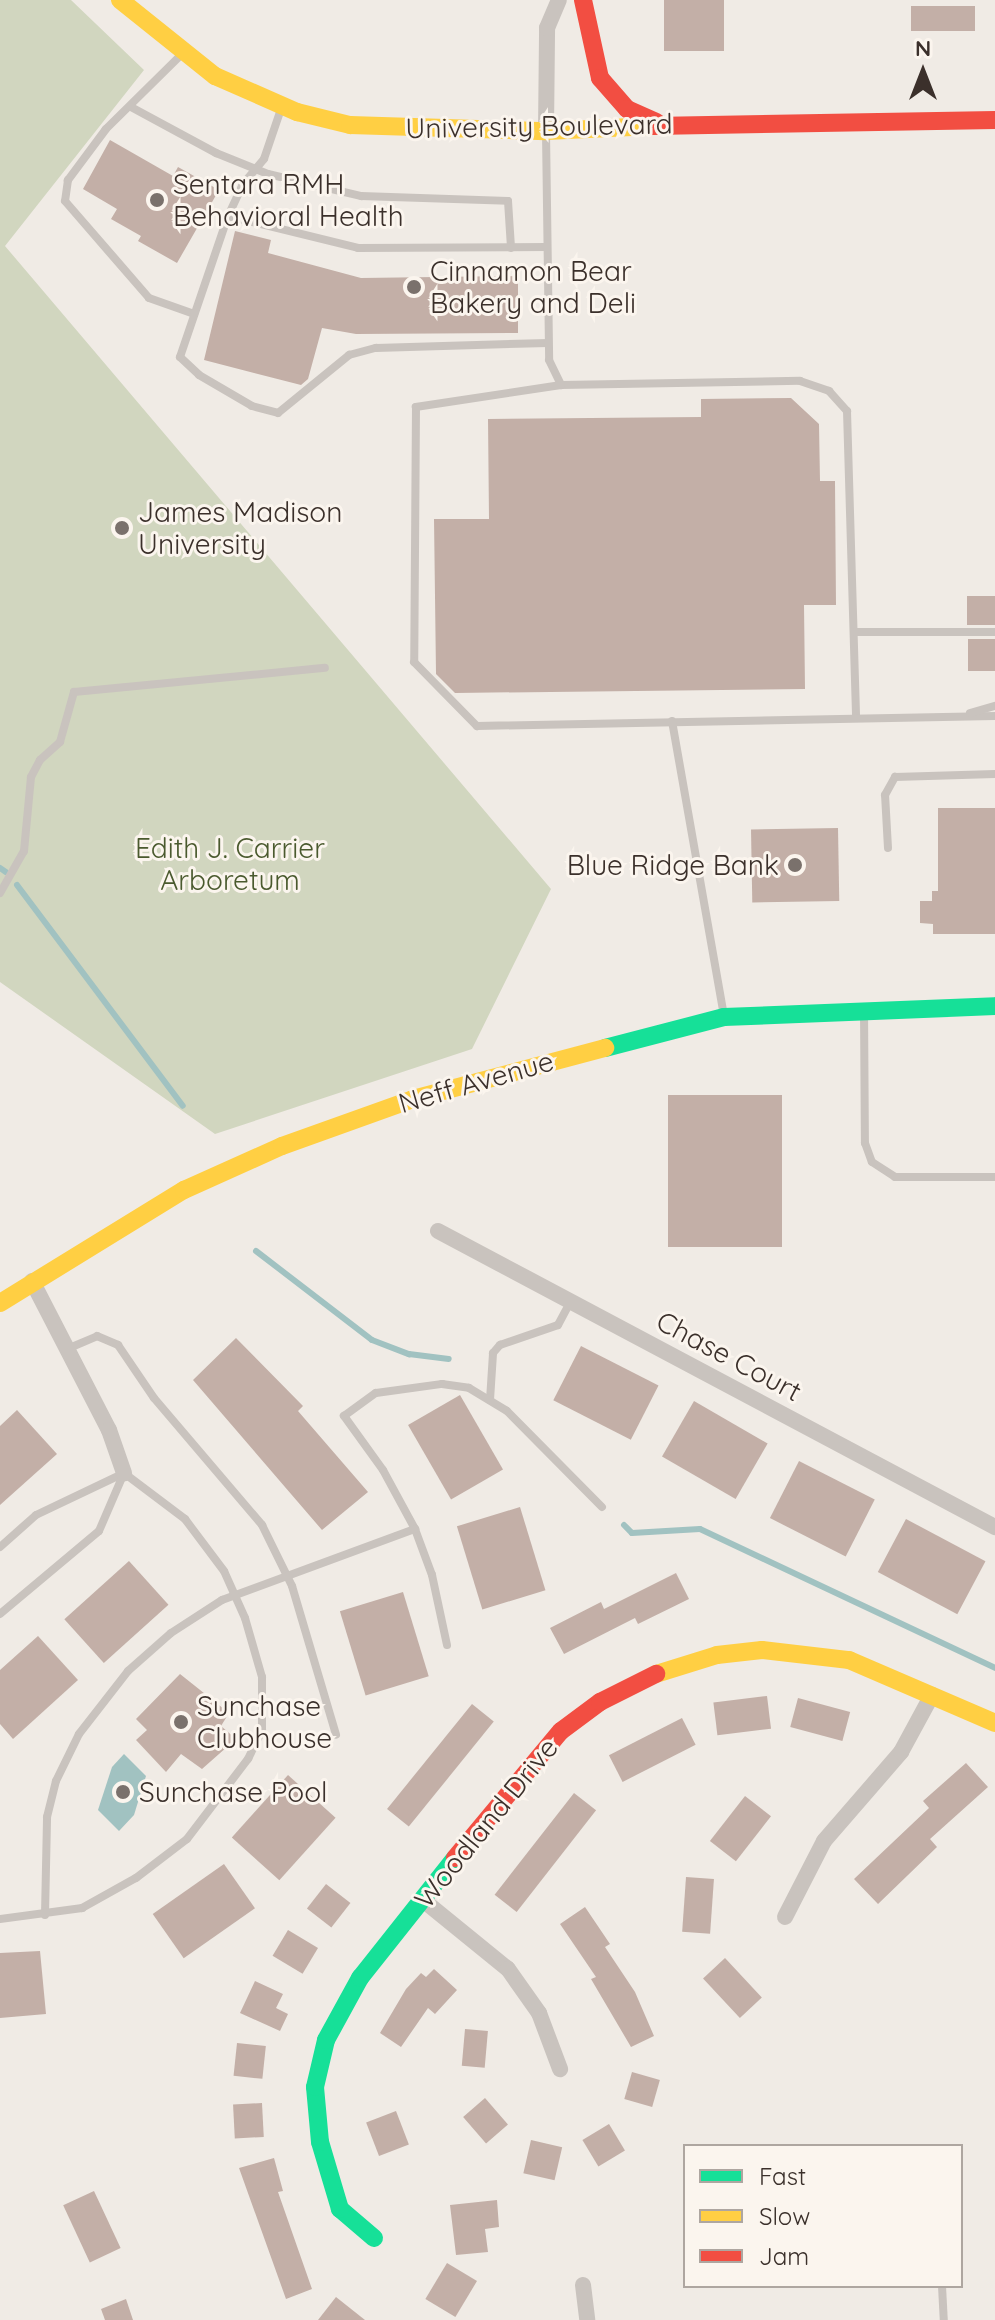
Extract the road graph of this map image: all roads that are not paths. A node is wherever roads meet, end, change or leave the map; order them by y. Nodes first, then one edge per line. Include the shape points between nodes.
1 (120, 0) edge
2 (559, 0) edge
3 (583, 0) edge
4 (184, 51) junction
5 (282, 106) junction
6 (131, 107) junction
7 (995, 120) edge
8 (661, 124) junction
9 (546, 131) junction
10 (257, 171) junction
11 (228, 216) junction
12 (547, 247) junction
13 (511, 248) junction
14 (194, 314) junction
15 (548, 343) junction
16 (561, 385) junction
17 (854, 632) junction
18 (995, 632) edge
19 (325, 668) dead end
20 (995, 706) edge
21 (995, 716) edge
22 (856, 717) junction
23 (953, 717) junction
24 (672, 721) junction
25 (995, 774) edge
26 (888, 848) dead end
27 (0, 893) edge
28 (995, 1006) edge
29 (864, 1008) junction
30 (724, 1017) junction
31 (995, 1177) edge
32 (438, 1231) dead end
33 (32, 1281) junction
34 (570, 1302) junction
35 (0, 1303) edge
36 (66, 1349) junction
37 (490, 1400) junction
38 (124, 1473) junction
39 (602, 1507) dead end
40 (995, 1527) edge
41 (415, 1529) junction
42 (0, 1547) edge
43 (287, 1574) junction
44 (235, 1594) junction
45 (0, 1614) edge
46 (447, 1645) dead end
47 (932, 1695) junction
48 (995, 1723) edge
49 (336, 1735) dead end
50 (423, 1900) junction
51 (45, 1915) junction
52 (785, 1917) dead end
53 (0, 1919) edge
54 (560, 2069) dead end
55 (374, 2238) dead end
56 (583, 2285) dead end
57 (942, 2288) edge
58 (587, 2320) edge
59 (944, 2320) edge

1 - 4 street, University Boulevard
2 - 9 street via 547,28
3 - 8 street via 595,64 608,91 627,109
4 - 5 street, University Boulevard via 215,76
4 - 6 lane
5 - 9 street, University Boulevard via 350,125 404,131
5 - 10 lane
6 - 10 lane
6 - 14 lane via 106,129 68,180 65,201 149,298
7 - 8 street, University Boulevard
8 - 9 street, University Boulevard
9 - 12 lane
10 - 11 lane via 243,184
10 - 13 lane via 361,196 508,201
11 - 13 lane via 358,248
11 - 14 lane
12 - 13 lane
12 - 15 lane
14 - 15 lane via 180,357 199,375 252,406 278,413 349,355 376,348
15 - 16 lane via 551,369
16 - 17 lane via 800,381 834,395 850,421
16 - 24 lane via 416,407 414,662 477,726
17 - 18 lane
17 - 22 lane
19 - 27 lane via 74,692 60,742 31,777 24,851
20 - 23 lane
21 - 23 lane
22 - 23 lane
22 - 24 lane
24 - 30 lane
25 - 26 lane via 895,777 885,795
28 - 29 street, Neff Avenue
29 - 30 street, Neff Avenue
29 - 31 lane via 865,1143 872,1162 895,1177
30 - 33 street, Neff Avenue via 426,1095 326,1129 184,1190
32 - 34 street, Chase Court
33 - 35 street, Neff Avenue
33 - 36 street
34 - 37 lane via 558,1325 500,1345 493,1353
34 - 40 street, Chase Court
36 - 38 street via 109,1430
36 - 43 lane via 97,1336 118,1345 154,1398 249,1507
37 - 39 lane
37 - 41 lane via 469,1388 442,1384 376,1393 344,1416 383,1470
38 - 42 lane via 36,1515
38 - 44 lane via 190,1524
38 - 45 lane via 99,1531
41 - 43 lane
41 - 46 lane via 432,1575
43 - 44 lane
43 - 49 lane
44 - 51 lane via 186,1622 146,1654 101,1702 72,1745 47,1817
44 - 51 lane via 264,1691 264,1722 254,1749 174,1849 110,1897
47 - 48 street, Woodland Drive
47 - 50 street, Woodland Drive via 849,1660 792,1650 717,1655 660,1672 600,1702 549,1742
47 - 52 street via 901,1752 824,1841
50 - 54 street via 508,1969 539,2013
50 - 55 street, Woodland Drive via 348,1996 326,2040 315,2087 314,2116 340,2209
51 - 53 lane
56 - 58 street
57 - 59 lane

